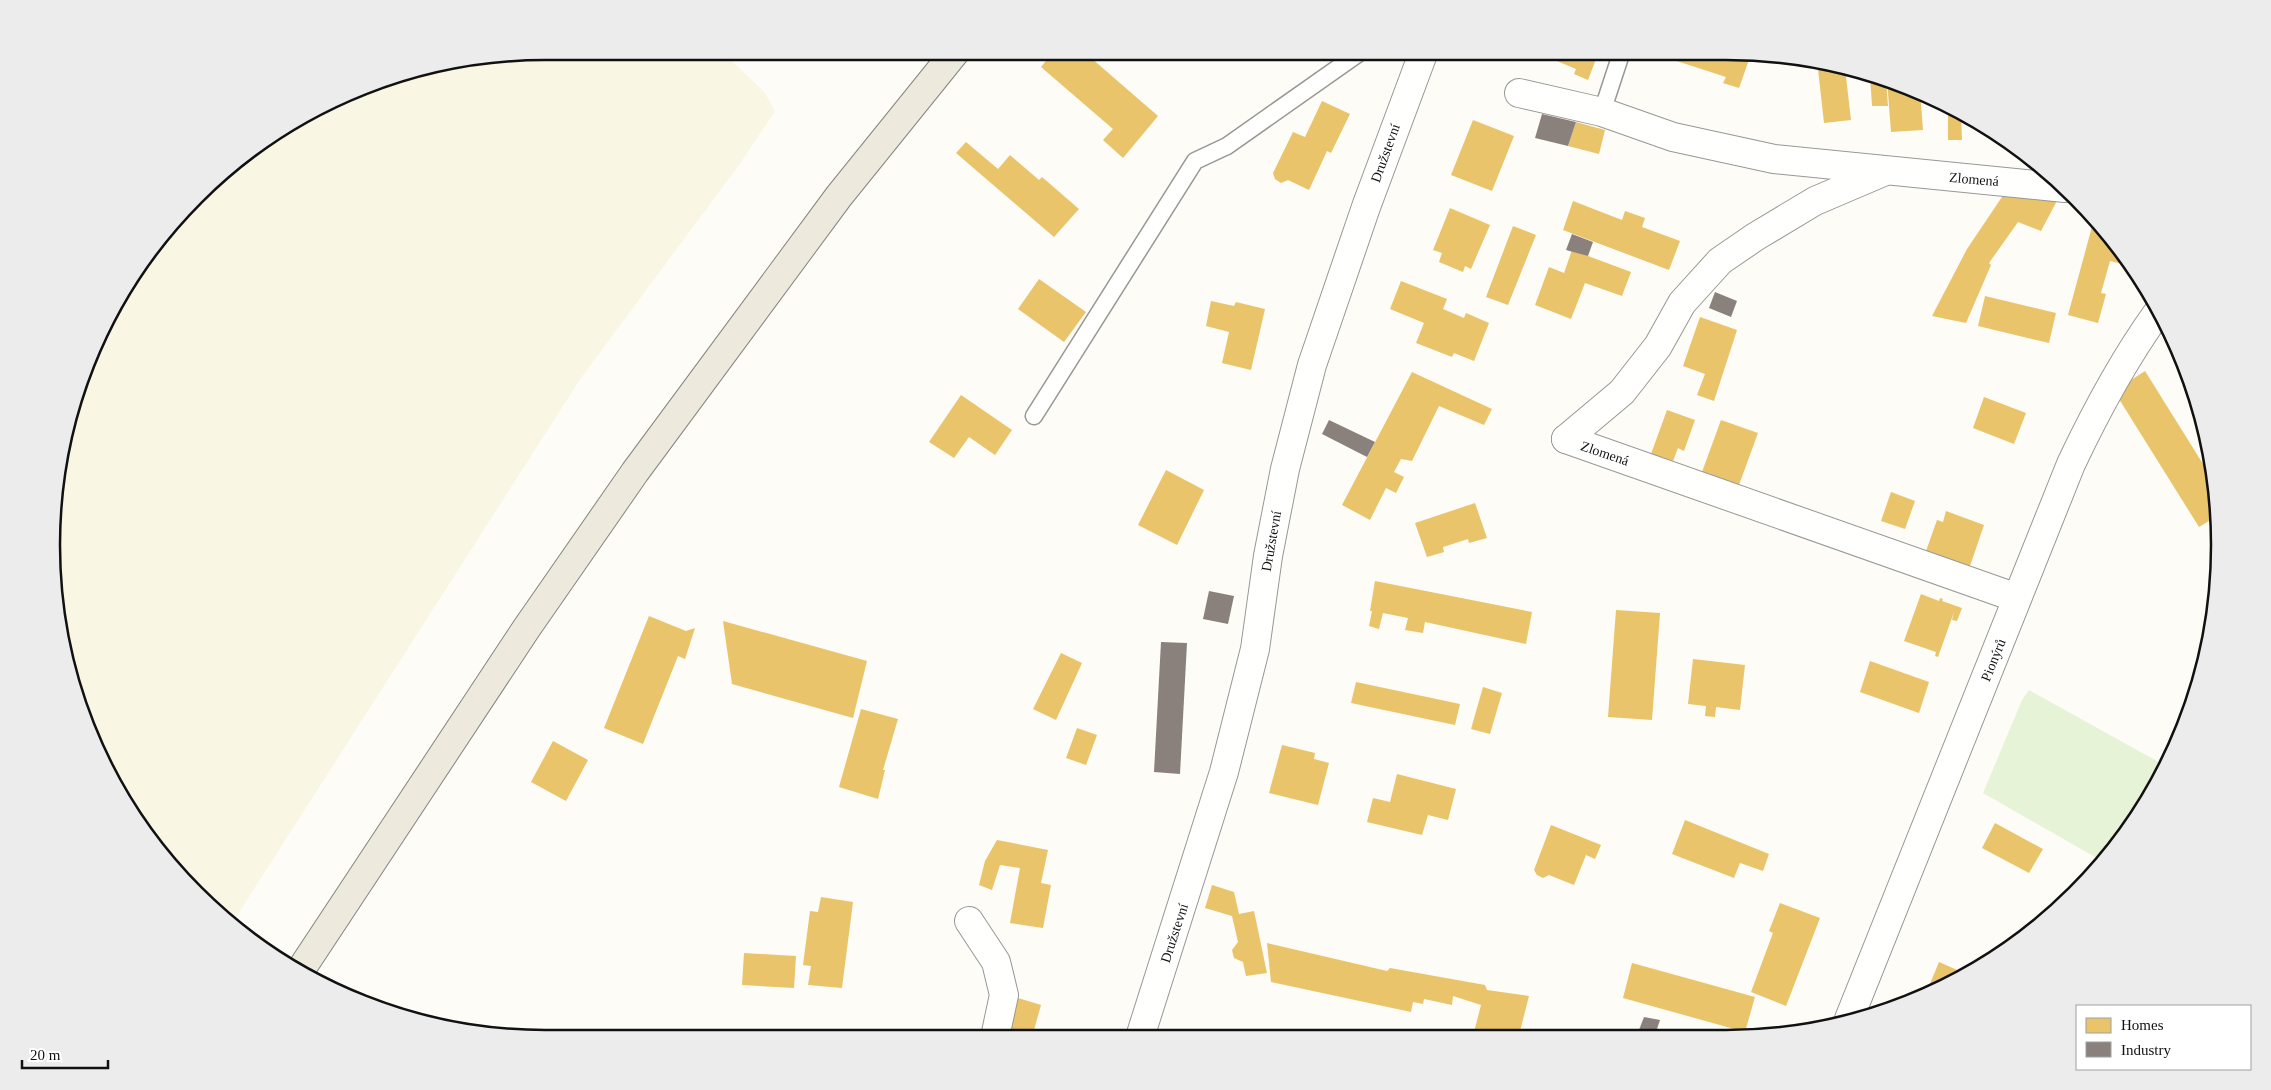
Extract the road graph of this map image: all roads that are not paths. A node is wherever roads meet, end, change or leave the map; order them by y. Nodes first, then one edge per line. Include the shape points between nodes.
1 (949, 60) edge
2 (1349, 60) edge
3 (1421, 60) edge
4 (1619, 60) edge
5 (1519, 94) dead end
6 (1602, 112) junction
7 (1884, 171) junction
8 (2053, 187) edge
9 (2154, 318) edge
10 (1034, 416) dead end
11 (2017, 598) junction
12 (969, 921) dead end
13 (321, 939) junction
14 (297, 962) edge
15 (303, 966) edge
16 (310, 969) edge
17 (1851, 1013) edge
18 (996, 1030) edge
19 (1142, 1030) edge

1 - 13 main road via 839,196 635,472 526,628
2 - 10 lane via 1228,146 1195,161
3 - 19 street, Družstevní via 1312,365 1285,469 1255,649 1229,753
4 - 6 lane
5 - 6 street, Zlomená
6 - 7 street, Zlomená via 1673,137 1774,159
7 - 8 street, Zlomená
7 - 11 street, Zlomená via 1815,201 1720,261 1682,304 1658,346 1622,392 1566,439
9 - 11 street, Pionýrů via 2092,418
11 - 17 street, Pionýrů
12 - 18 street via 996,962 1004,995
13 - 14 main road
13 - 15 main road
13 - 16 main road

